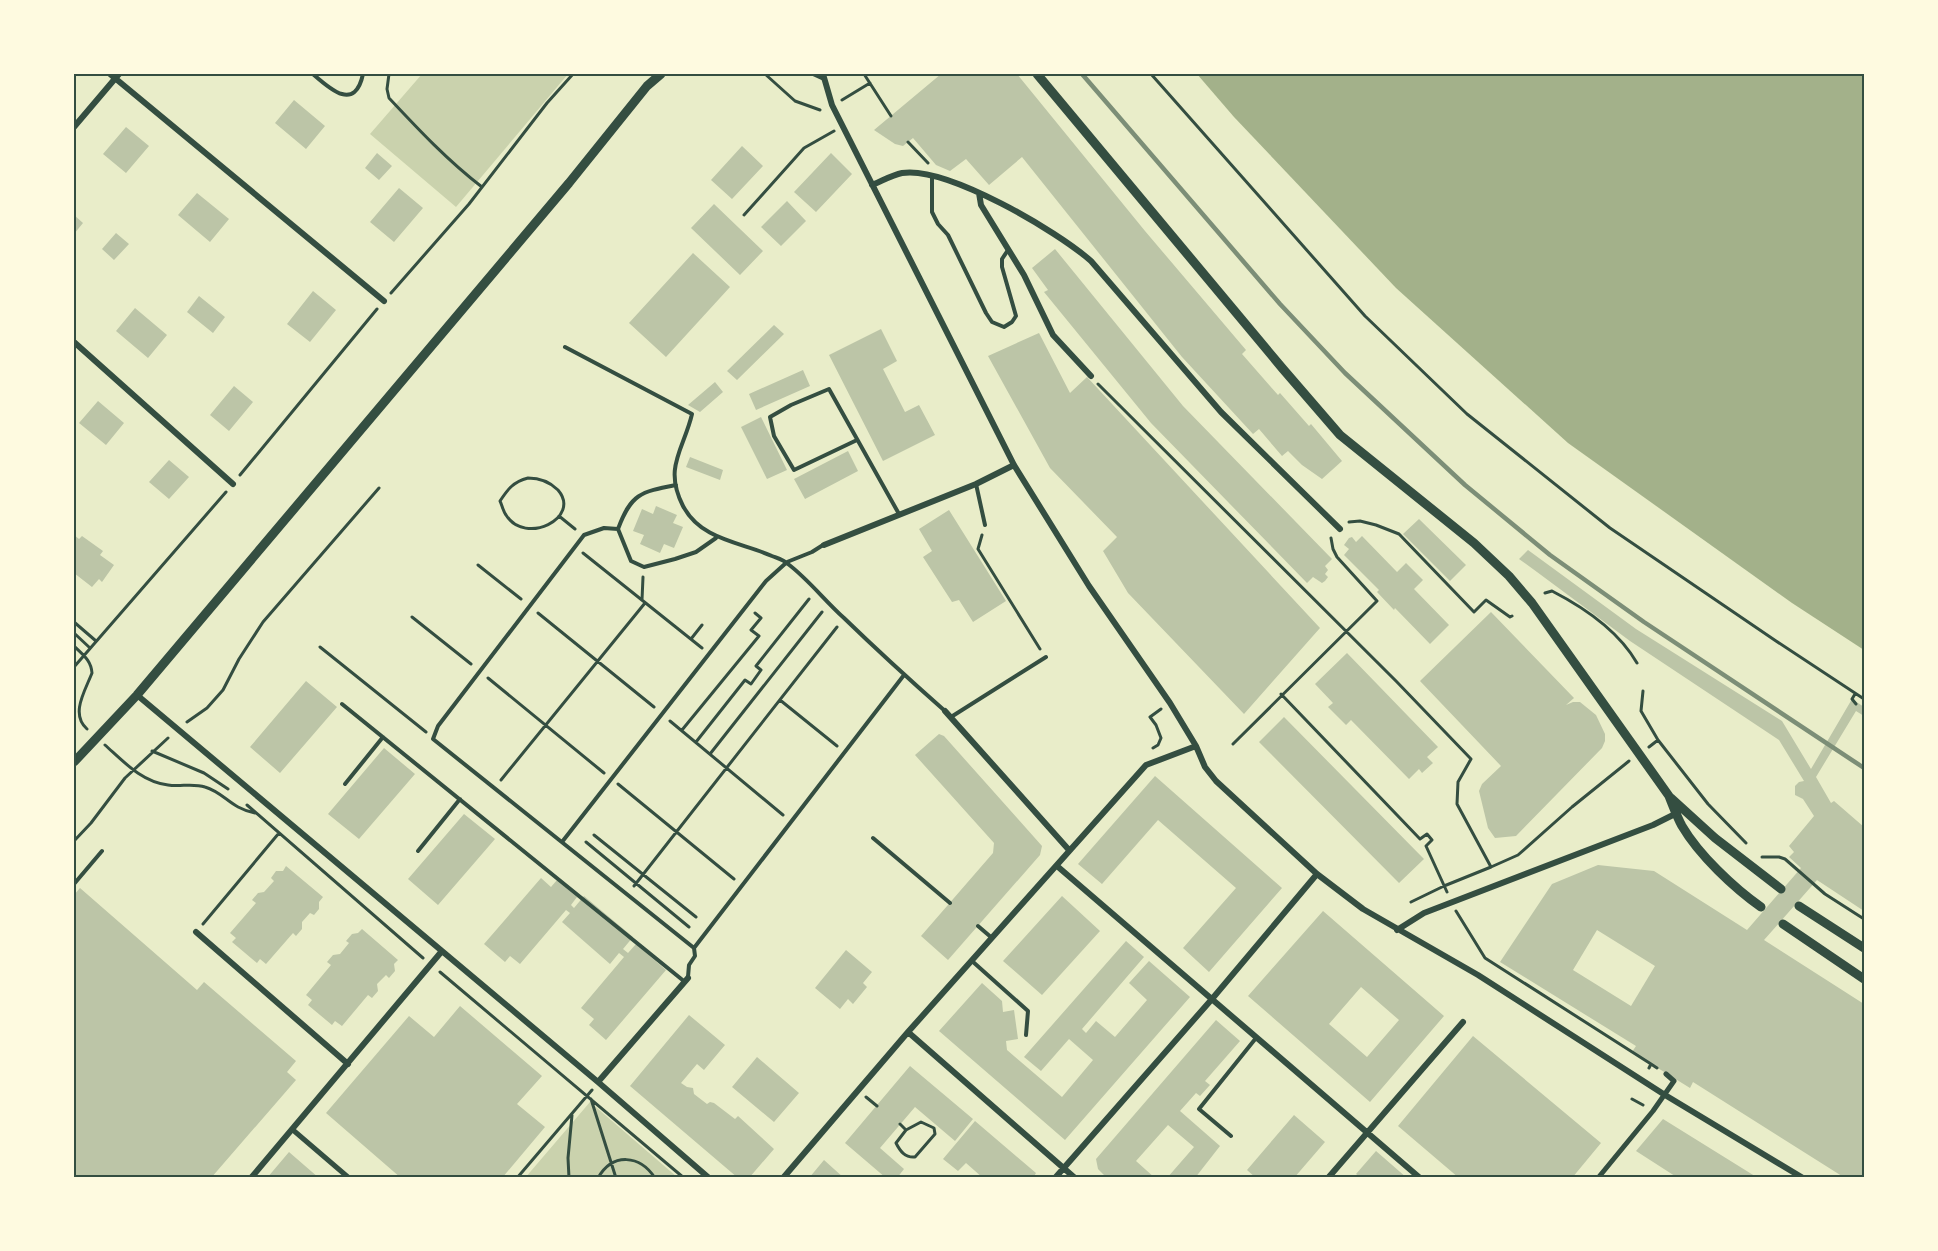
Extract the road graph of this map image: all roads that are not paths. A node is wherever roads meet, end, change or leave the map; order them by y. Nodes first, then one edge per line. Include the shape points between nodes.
1 (313, 74) edge
2 (363, 74) edge
3 (651, 74) edge
4 (661, 74) edge
5 (813, 74) edge
6 (1037, 74) edge
7 (115, 75) edge
8 (823, 76) edge
9 (647, 87) junction
10 (74, 127) edge
11 (932, 176) junction
12 (872, 185) junction
13 (979, 193) junction
14 (1008, 250) junction
15 (384, 301) road end
16 (74, 342) edge
17 (565, 347) dead end
18 (1090, 376) road end
19 (857, 440) junction
20 (1014, 465) junction
21 (233, 484) road end
22 (976, 484) junction
23 (676, 485) junction
24 (899, 514) junction
25 (985, 525) road end
26 (618, 529) junction
27 (1340, 529) road end
28 (717, 538) junction
29 (824, 544) joint
30 (787, 562) junction
31 (1046, 657) road end
32 (904, 675) junction
33 (137, 695) junction
34 (342, 704) dead end
35 (945, 711) joint
36 (950, 717) junction
37 (383, 737) junction
38 (1196, 746) junction
39 (74, 762) edge
40 (345, 784) dead end
41 (1669, 796) junction
42 (460, 799) junction
43 (1676, 813) junction
44 (1690, 814) junction
45 (873, 838) dead end
46 (562, 842) junction
47 (1070, 850) junction
48 (102, 851) dead end
49 (418, 851) dead end
50 (1057, 866) junction
51 (1317, 874) junction
52 (74, 884) edge
53 (1781, 889) dead end
54 (950, 903) dead end
55 (1799, 906) dead end
56 (1761, 908) dead end
57 (1783, 924) dead end
58 (978, 926) dead end
59 (1397, 930) junction
60 (196, 932) road end
61 (992, 938) junction
62 (694, 948) junction
63 (1864, 948) edge
64 (442, 951) junction
65 (971, 961) junction
66 (1864, 979) edge
67 (686, 980) junction
68 (1212, 999) junction
69 (1463, 1022) dead end
70 (908, 1032) junction
71 (1026, 1035) dead end
72 (1256, 1038) junction
73 (348, 1064) junction
74 (1666, 1074) dead end
75 (598, 1082) junction
76 (1665, 1095) junction
77 (293, 1130) junction
78 (1367, 1134) junction
79 (1231, 1136) dead end
80 (1063, 1168) junction
81 (251, 1178) edge
82 (349, 1178) edge
83 (709, 1178) edge
84 (783, 1178) edge
85 (1056, 1178) edge
86 (1075, 1178) edge
87 (1328, 1178) edge
88 (1419, 1178) edge
89 (1598, 1178) edge
90 (1803, 1178) edge

1 - 2 lane via 343,96 356,89
3 - 9 street
4 - 9 street
5 - 8 lane
6 - 41 street via 1340,435 1509,576
7 - 10 street
7 - 15 street
8 - 12 street via 832,105
9 - 33 street
11 - 12 street via 903,173
11 - 13 street
11 - 14 lane via 932,212 948,235 986,313 992,322 1004,327 1016,316 1002,267
12 - 20 street
13 - 14 street via 981,205
13 - 27 street via 1061,237 1091,261 1221,412
14 - 18 street via 1053,335
16 - 21 street
17 - 23 lane via 692,414 674,469
19 - 19 lane via 829,389 770,417 774,436 794,470
19 - 24 lane
20 - 22 street
20 - 38 street
22 - 24 street
22 - 25 lane
23 - 26 lane via 631,501
23 - 28 lane via 683,506 699,526
24 - 29 street
26 - 28 lane via 631,561 644,567 696,552
26 - 46 lane via 604,528 584,535 438,726 434,739
28 - 30 lane
29 - 30 lane
30 - 32 lane
30 - 46 lane via 766,581
31 - 36 lane
32 - 35 lane
32 - 62 lane
33 - 39 street
33 - 64 street
34 - 37 lane
35 - 36 street
36 - 47 street
37 - 40 lane
37 - 42 lane
38 - 47 street via 1146,765
38 - 51 street via 1216,781
41 - 43 street
41 - 44 street
42 - 49 lane
42 - 67 lane
43 - 44 street
43 - 56 street via 1707,858
43 - 59 street via 1424,913
44 - 53 street
45 - 54 lane
46 - 62 lane
47 - 50 street
48 - 52 lane
50 - 61 street
50 - 68 street
51 - 59 street
51 - 68 street
55 - 63 street
57 - 66 street
58 - 61 lane
59 - 76 street via 1478,975
60 - 73 street
61 - 65 street
62 - 67 lane
64 - 73 street
64 - 75 street
65 - 70 street
65 - 71 lane via 1028,1011
67 - 75 street
68 - 72 street
68 - 80 street
69 - 78 street
70 - 80 street
70 - 84 street
72 - 78 street
72 - 79 lane via 1199,1109
73 - 77 street
74 - 76 street via 1674,1081
75 - 83 street
76 - 89 street
76 - 90 street
77 - 81 street
77 - 82 street
78 - 87 street
78 - 88 street
80 - 85 street
80 - 86 street

